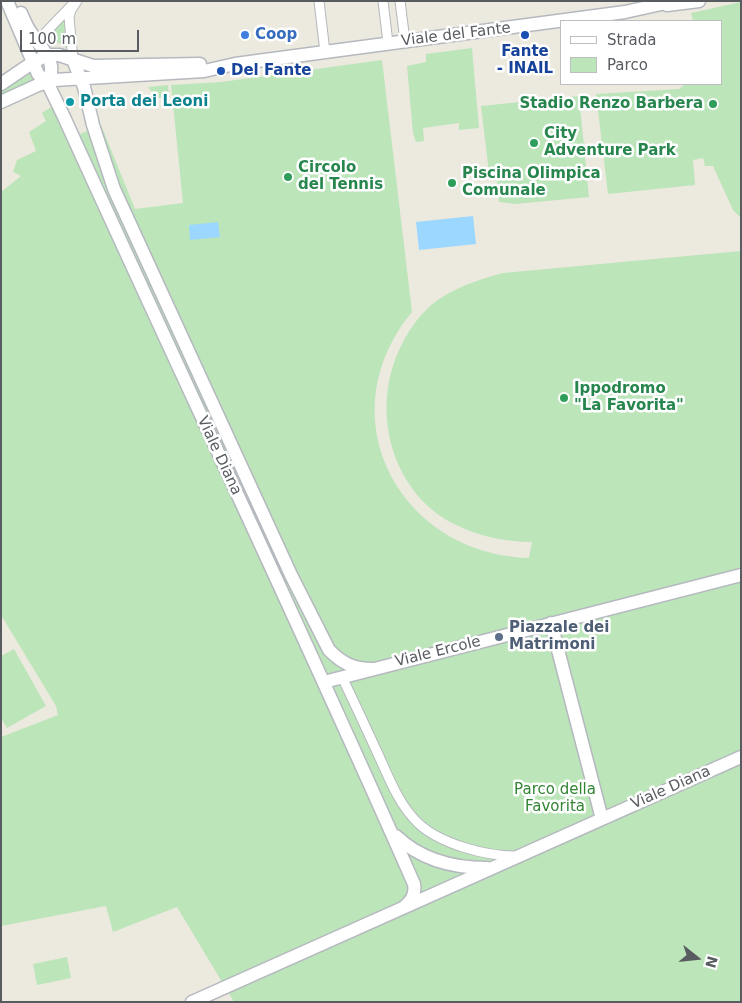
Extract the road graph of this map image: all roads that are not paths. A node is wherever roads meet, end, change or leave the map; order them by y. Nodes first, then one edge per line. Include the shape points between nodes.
1 (6, 1) edge
2 (16, 1) edge
3 (76, 1) edge
4 (319, 1) edge
5 (383, 1) edge
6 (400, 1) edge
7 (675, 1) edge
8 (699, 1) edge
9 (657, 6) junction
10 (560, 20) edge
11 (563, 20) edge
12 (404, 41) junction
13 (388, 43) junction
14 (40, 44) junction
15 (325, 52) junction
16 (73, 60) junction
17 (235, 64) junction
18 (41, 65) junction
19 (81, 78) junction
20 (1, 84) edge
21 (1, 102) edge
22 (741, 575) edge
23 (552, 623) junction
24 (372, 669) junction
25 (342, 677) junction
26 (324, 682) junction
27 (741, 757) edge
28 (602, 819) junction
29 (390, 831) junction
30 (520, 856) junction
31 (492, 868) junction
32 (403, 908) junction
33 (192, 1002) edge

1 - 18 street via 25,43 27,57
2 - 14 street
3 - 14 street via 46,32
3 - 16 street via 69,17
4 - 15 street
5 - 13 street
6 - 12 street
7 - 9 street, Viale del Fante
8 - 9 street
9 - 11 street, Viale del Fante
10 - 12 street, Viale del Fante
12 - 13 street, Viale del Fante
13 - 15 street, Viale del Fante
14 - 18 street
15 - 17 street, Viale del Fante
16 - 17 street, Viale del Fante via 93,66
16 - 18 street, Viale del Fante
16 - 19 street, Viale Diana
17 - 19 street, Viale del Fante via 204,71
18 - 19 street, Viale del Fante
18 - 20 street
18 - 21 street
18 - 26 street, Viale Diana
19 - 24 street, Viale Diana via 114,189 315,625 335,656 350,666
22 - 23 street, Viale Ercole
23 - 24 street, Viale Ercole
23 - 28 street
24 - 25 street, Viale Ercole
25 - 26 street, Viale Ercole
25 - 30 street, Viale Diana via 392,785 418,822 437,837 452,843 502,856
26 - 29 street, Viale Diana
27 - 28 street, Viale Diana
28 - 30 street, Viale Diana
29 - 31 street, Viale Diana via 416,853 429,858 459,866
29 - 32 street, Viale Diana via 415,890 412,900
30 - 31 street, Viale Diana
31 - 32 street, Viale Diana
32 - 33 street

